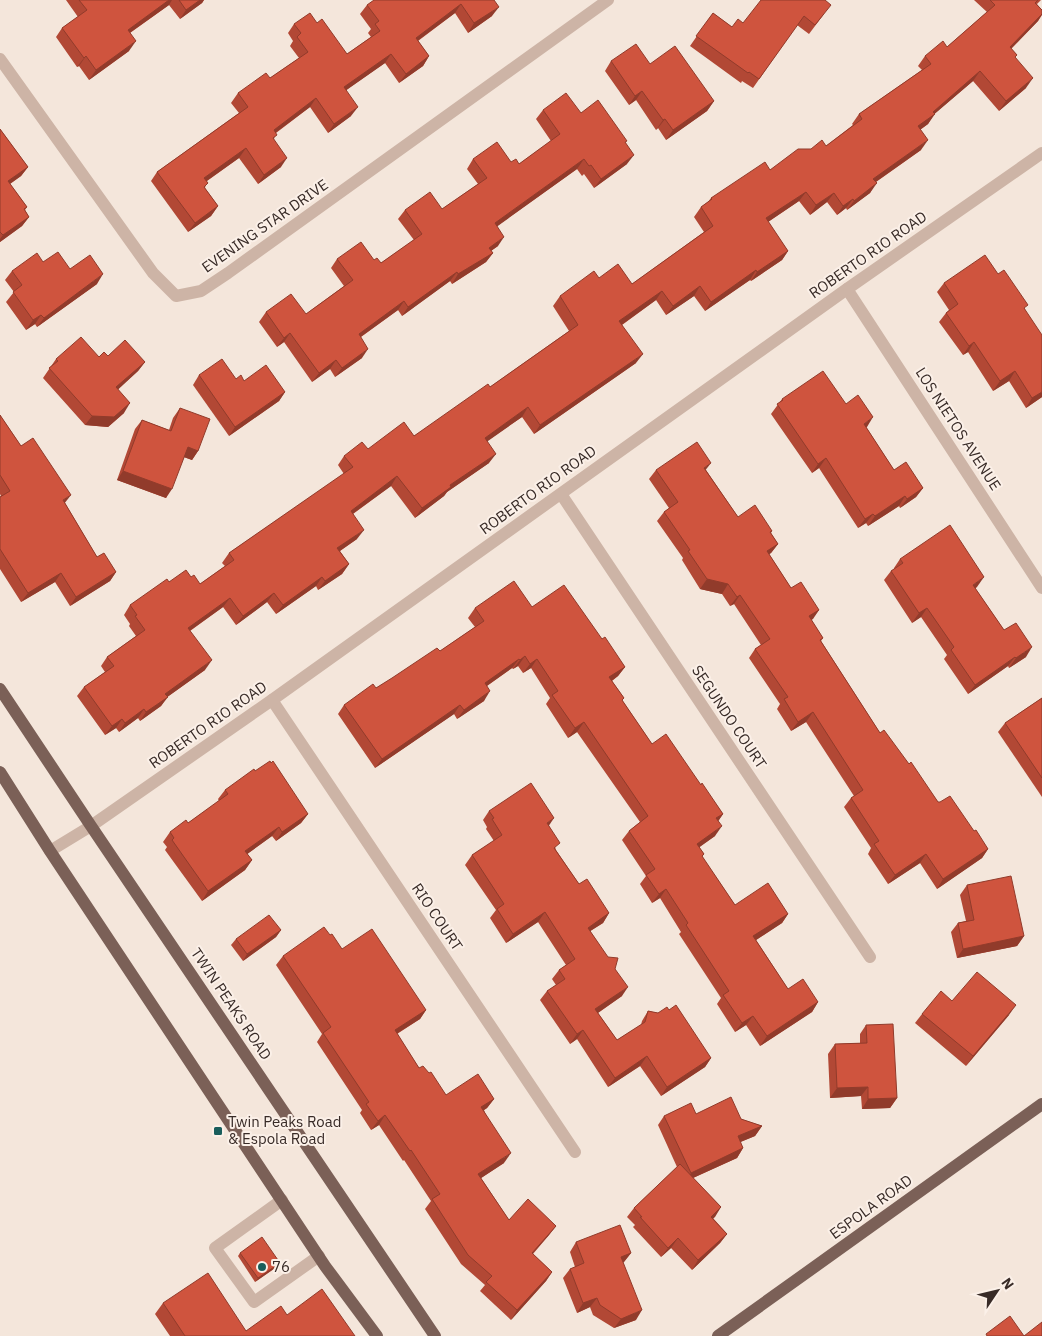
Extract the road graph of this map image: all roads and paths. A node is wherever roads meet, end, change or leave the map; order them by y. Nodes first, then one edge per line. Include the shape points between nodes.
1 (608, 0) edge
2 (0, 59) edge
3 (1042, 153) edge
4 (847, 289) junction
5 (561, 494) junction
6 (1042, 588) edge
7 (0, 689) edge
8 (272, 700) junction
9 (0, 772) edge
10 (91, 826) junction
11 (50, 851) junction
12 (870, 957) dead end
13 (1042, 1104) edge
14 (575, 1152) dead end
15 (282, 1200) junction
16 (319, 1256) junction
17 (377, 1336) edge
18 (435, 1336) edge
19 (718, 1336) edge

1 - 2 street, EVENING STAR DRIVE via 228,274 201,292 176,296 153,273
3 - 4 street, ROBERTO RIO ROAD
4 - 5 street, ROBERTO RIO ROAD
4 - 6 street, LOS NIETOS AVENUE
5 - 8 street, ROBERTO RIO ROAD
5 - 12 street, SEGUNDO COURT
7 - 10 main road, TWIN PEAKS ROAD
8 - 10 street, ROBERTO RIO ROAD
8 - 14 street, RIO COURT
9 - 11 main road
10 - 11 street, ROBERTO RIO ROAD
10 - 18 main road, TWIN PEAKS ROAD
11 - 15 main road
13 - 19 main road, ESPOLA ROAD
15 - 16 main road
15 - 16 street via 215,1248 254,1302
16 - 17 main road

